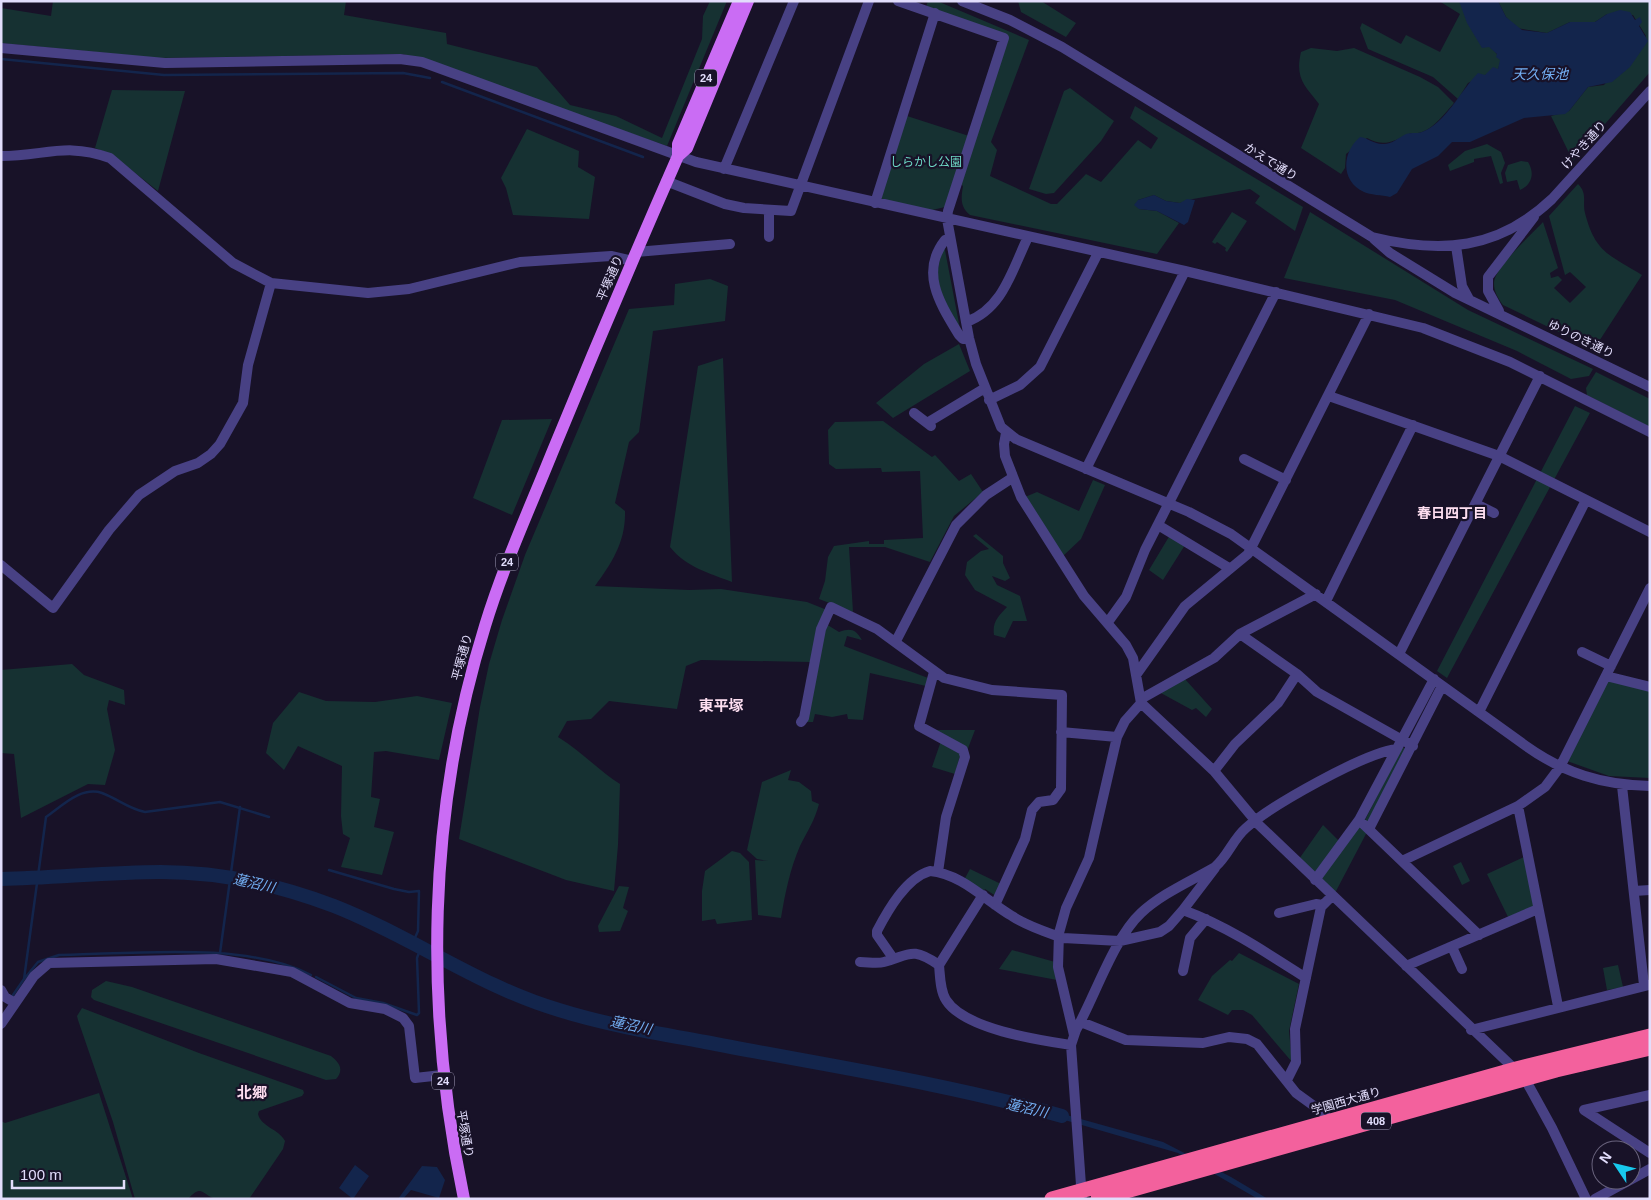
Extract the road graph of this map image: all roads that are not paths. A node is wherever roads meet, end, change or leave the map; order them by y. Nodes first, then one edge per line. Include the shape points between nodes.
1 (738, 1) edge
2 (748, 1) edge
3 (794, 1) edge
4 (869, 1) edge
5 (898, 1) edge
6 (962, 1) edge
7 (935, 13) junction
8 (1, 48) edge
9 (1650, 91) edge
10 (1, 156) edge
11 (678, 156) junction
12 (724, 169) junction
13 (666, 182) junction
14 (800, 186) junction
15 (875, 203) junction
16 (769, 210) junction
17 (1536, 214) junction
18 (947, 219) junction
19 (769, 237) dead end
20 (1372, 237) junction
21 (1028, 238) junction
22 (950, 239) junction
23 (730, 244) dead end
24 (1456, 246) junction
25 (1098, 252) junction
26 (634, 256) junction
27 (1185, 271) junction
28 (271, 283) junction
29 (1276, 292) junction
30 (1469, 299) junction
31 (1369, 314) junction
32 (1502, 314) junction
33 (966, 322) junction
34 (969, 338) junction
35 (1540, 376) junction
36 (1650, 387) edge
37 (985, 388) junction
38 (1329, 396) junction
39 (989, 400) junction
40 (914, 413) dead end
41 (1413, 425) junction
42 (1650, 432) edge
43 (1006, 433) junction
44 (1499, 456) junction
45 (1244, 459) dead end
46 (1086, 469) junction
47 (1012, 478) junction
48 (1286, 480) junction
49 (1586, 500) junction
50 (1169, 503) junction
51 (1476, 504) junction
52 (1494, 513) dead end
53 (1158, 525) junction
54 (1650, 532) edge
55 (1252, 547) junction
56 (1, 565) edge
57 (1228, 568) junction
58 (1650, 588) edge
59 (1316, 594) junction
60 (1326, 601) junction
61 (1108, 622) junction
62 (1240, 634) junction
63 (896, 641) junction
64 (1582, 652) dead end
65 (1399, 654) junction
66 (1611, 666) junction
67 (934, 672) junction
68 (1297, 674) junction
69 (1136, 676) junction
70 (1606, 676) junction
71 (1434, 679) junction
72 (1442, 686) junction
73 (1650, 688) edge
74 (1141, 701) junction
75 (1479, 712) junction
76 (801, 722) dead end
77 (1061, 732) junction
78 (1117, 737) junction
79 (1400, 744) junction
80 (1413, 746) junction
81 (1560, 768) junction
82 (1214, 770) junction
83 (1622, 786) junction
84 (1650, 786) edge
85 (1518, 806) junction
86 (1359, 820) junction
87 (1255, 821) junction
88 (1369, 829) junction
89 (1402, 861) junction
90 (1216, 867) junction
91 (938, 872) junction
92 (1315, 880) junction
93 (1650, 890) edge
94 (1634, 891) junction
95 (983, 894) junction
96 (1332, 896) junction
97 (995, 905) junction
98 (1323, 905) junction
99 (1538, 909) junction
100 (1183, 910) junction
101 (1279, 913) dead end
102 (1206, 918) junction
103 (1479, 935) junction
104 (1059, 937) junction
105 (1120, 941) junction
106 (1452, 947) junction
107 (893, 958) junction
108 (860, 962) dead end
109 (938, 965) junction
110 (1406, 966) junction
111 (1462, 969) dead end
112 (1183, 971) dead end
113 (1306, 978) junction
114 (1647, 985) edge
115 (1, 990) edge
116 (15, 1003) junction
117 (1558, 1006) junction
118 (1080, 1022) junction
119 (1, 1024) edge
120 (1471, 1030) junction
121 (1650, 1036) edge
122 (1072, 1040) junction
123 (1650, 1048) edge
124 (1520, 1074) junction
125 (442, 1075) junction
126 (1287, 1080) junction
127 (1650, 1095) edge
128 (1329, 1122) junction
129 (1650, 1153) edge
130 (1650, 1169) edge
131 (1081, 1195) edge
132 (464, 1199) edge
133 (1052, 1199) edge
134 (1098, 1199) edge
135 (1586, 1199) edge
136 (1595, 1199) edge

1 - 11 main road, 平塚通り / 24 via 678,144
2 - 11 main road, 平塚通り / 24 via 687,148
3 - 12 street
4 - 14 street
5 - 7 street
6 - 20 street, かえで通り via 1010,20 1062,47
7 - 15 street
7 - 18 street via 1004,38
8 - 11 street via 165,63 400,59 422,62
9 - 17 street, けやき通り
10 - 28 street via 71,149 110,158 233,263
11 - 12 street
11 - 13 main road, 平塚通り / 24
12 - 14 street
13 - 16 street via 725,204
13 - 26 main road, 平塚通り / 24
14 - 15 street
14 - 16 street via 791,211
15 - 18 street
16 - 19 street
17 - 24 street, かえで通り via 1492,237
17 - 32 street via 1488,277 1488,292
18 - 21 street
18 - 22 street
20 - 24 street, かえで通り via 1417,247
20 - 30 street via 1390,253
21 - 25 street
21 - 33 street via 998,299 986,312
22 - 33 street
22 - 34 street via 945,240 936,256 935,292 959,335 963,339
23 - 26 street
24 - 30 street via 1462,286
25 - 27 street
25 - 39 street via 1040,367 1020,385
26 - 28 street via 520,262 409,289 368,293
26 - 125 main road, 平塚通り / 24 via 515,541 484,627 465,702 448,793 438,889 436,961
27 - 29 street
27 - 46 street
28 - 56 street via 248,365 243,403 211,454 175,471 139,495 109,530 53,608
29 - 31 street
29 - 50 street
30 - 32 street
31 - 35 street via 1423,328
31 - 38 street
32 - 36 street, ゆりのき通り
33 - 34 street
34 - 37 street
35 - 42 street
35 - 44 street
37 - 39 street
37 - 40 street via 930,425
38 - 41 street
38 - 48 street
39 - 43 street
41 - 44 street
41 - 60 street
43 - 46 street
43 - 47 street via 1004,445
44 - 49 street
44 - 51 street
45 - 48 street
46 - 50 street
47 - 61 street via 1079,587
47 - 63 street via 986,494 956,525
48 - 55 street
49 - 54 street
49 - 75 street
50 - 53 street
50 - 55 street
51 - 52 street
51 - 65 street
53 - 57 street
53 - 61 street via 1126,597
55 - 57 street via 1246,556
55 - 59 street
57 - 69 street via 1185,606
58 - 66 street
59 - 60 street
59 - 62 street
60 - 65 street
61 - 69 street via 1133,658
62 - 68 street
62 - 74 street via 1214,658
63 - 67 street
63 - 76 street via 831,607 821,629
64 - 66 street
65 - 71 street
66 - 70 street
67 - 77 street via 982,689 1060,694 1063,698
67 - 91 street via 920,726 963,750 964,757 946,817
68 - 79 street via 1318,692
68 - 82 street via 1278,703 1235,744
69 - 74 street
70 - 73 street
70 - 81 street
71 - 72 street
71 - 79 street
72 - 75 street
72 - 80 street
74 - 78 street
74 - 82 street
75 - 81 street
77 - 78 street
77 - 97 street via 1060,789 1053,800 1039,802 1032,810 1025,839
78 - 104 street via 1089,858 1066,908
79 - 80 street
79 - 86 street
79 - 87 street via 1346,768
80 - 88 street
81 - 83 street via 1582,777
81 - 85 street via 1545,787
82 - 87 street
83 - 84 street
83 - 94 street
85 - 89 street
85 - 99 street
86 - 88 street
86 - 92 street
87 - 90 street via 1238,835
87 - 92 street
88 - 89 street
89 - 103 street
90 - 100 street
90 - 105 street via 1150,906 1131,924
91 - 95 street
91 - 107 street via 930,871 918,877 884,918 877,935
92 - 96 street
93 - 94 street
94 - 114 street
95 - 97 street
95 - 109 street
96 - 98 street
96 - 110 street
97 - 104 street via 1013,918
98 - 101 street
98 - 113 street
99 - 103 street
99 - 117 street
100 - 102 street
100 - 105 street via 1160,932
102 - 112 street via 1190,938
102 - 113 street
103 - 106 street
104 - 105 street
104 - 122 street via 1058,967
105 - 118 street
106 - 110 street
106 - 111 street
107 - 108 street via 884,962
107 - 109 street via 909,953
109 - 122 street via 945,999 969,1020 994,1030
110 - 120 street
113 - 126 street via 1295,1029 1296,1062
114 - 117 street
115 - 116 street
116 - 119 street
116 - 125 street via 34,976 54,962 216,959 282,969 302,976 350,1003 385,1009 403,1018 410,1026 415,1078
117 - 120 street
118 - 122 street
118 - 126 street via 1126,1040 1203,1043 1229,1037 1247,1039 1257,1044
120 - 124 street
121 - 124 highway, 学園西大通り / 408
122 - 131 street
123 - 124 highway, 学園西大通り / 408
124 - 128 highway, 学園西大通り / 408
124 - 134 highway, 学園西大通り / 408
124 - 135 street via 1552,1128
125 - 132 main road, 平塚通り / 24
126 - 128 street via 1296,1093 1325,1114
127 - 129 street via 1584,1110
128 - 131 highway, 学園西大通り / 408 via 1174,1165
130 - 136 street
131 - 133 highway, 学園西大通り / 408

